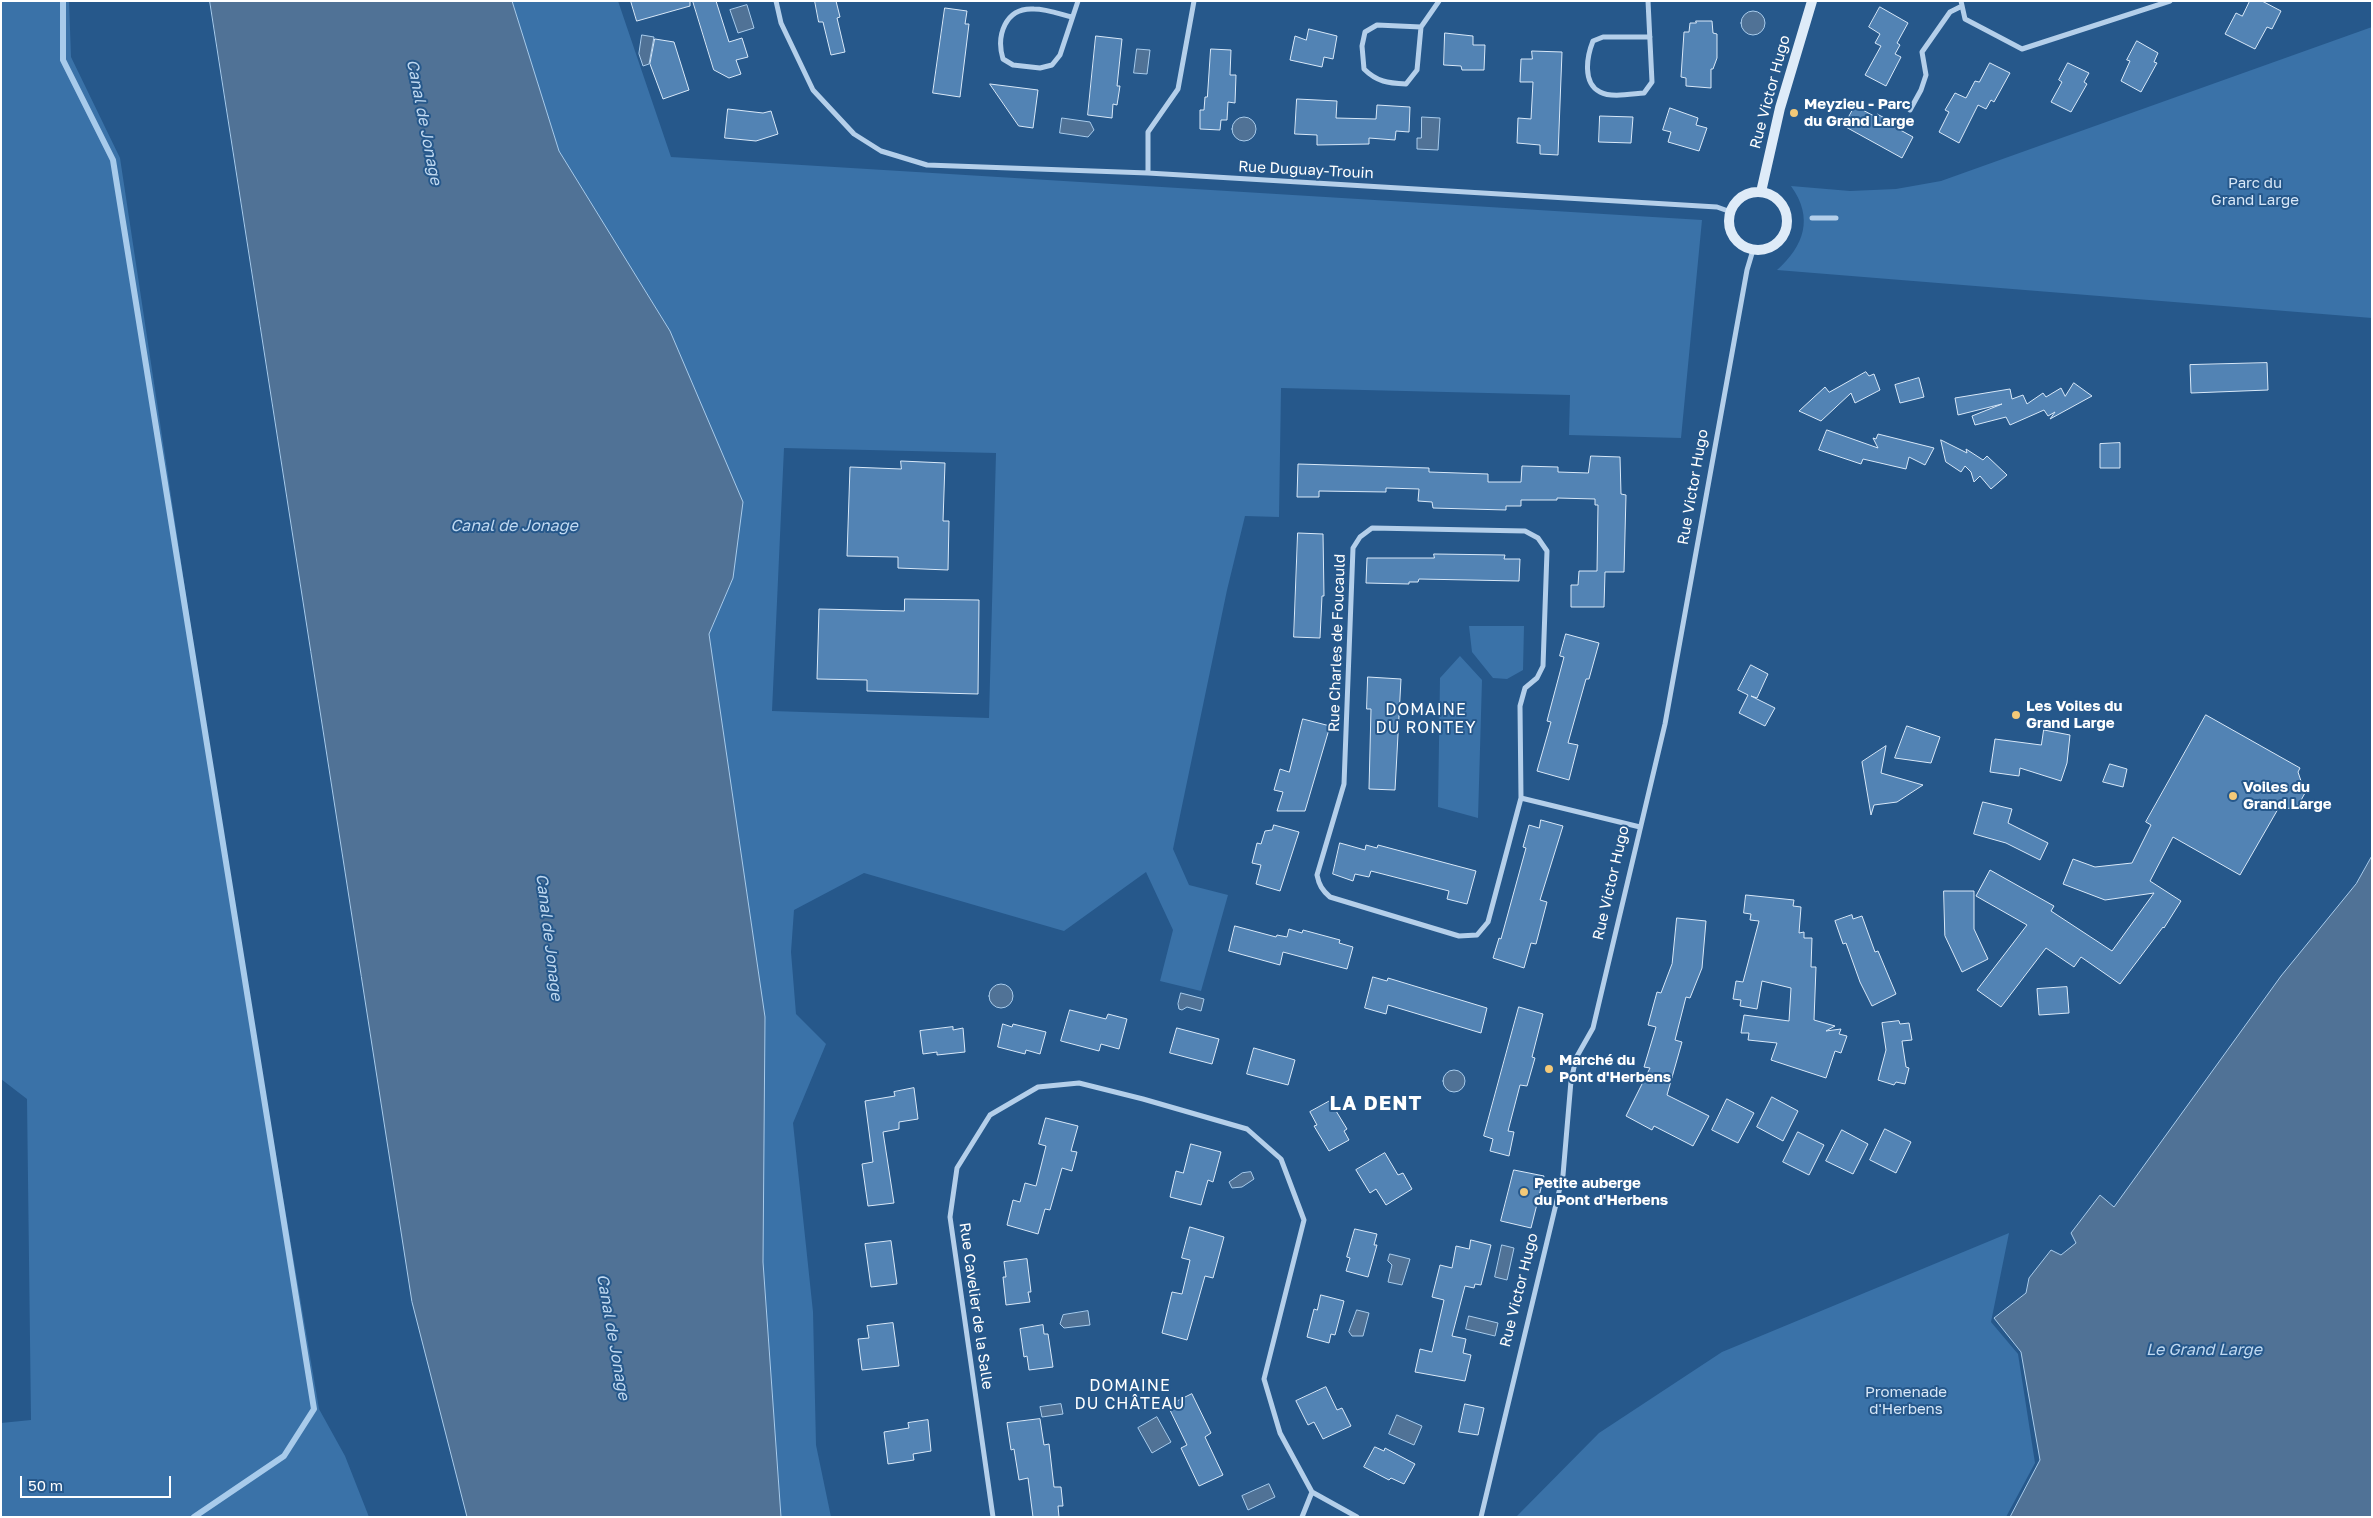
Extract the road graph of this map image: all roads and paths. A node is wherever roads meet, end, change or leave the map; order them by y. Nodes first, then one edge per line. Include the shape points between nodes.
1 (776, 1) edge
2 (1078, 1) edge
3 (1194, 1) edge
4 (1438, 1) edge
5 (1648, 1) edge
6 (1812, 1) edge
7 (2170, 1) edge
8 (1962, 4) edge
9 (1072, 16) junction
10 (1420, 27) junction
11 (1650, 37) junction
12 (1910, 110) dead end
13 (1148, 173) junction
14 (1760, 192) junction
15 (1731, 212) junction
16 (1812, 218) dead end
17 (1836, 218) dead end
18 (1753, 250) junction
19 (1522, 798) junction
20 (1640, 827) junction
21 (1312, 1492) junction
22 (993, 1517) edge
23 (1302, 1517) edge
24 (1358, 1517) edge
25 (1481, 1517) edge

1 - 13 street, Rue Duguay-Trouin via 781,23 813,90 854,134 881,151 927,164
2 - 9 street
3 - 13 street via 1178,89 1148,132
4 - 10 street
5 - 11 street
6 - 14 street, Rue Victor Hugo via 1780,108
7 - 8 street via 2022,49 1965,19
8 - 12 street via 1950,12 1922,52 1926,75
9 - 9 street via 1060,55 1052,65 1040,68 1013,65 1003,59 1000,49 1002,27 1018,11 1033,8
10 - 10 street via 1417,70 1406,84 1374,79 1364,69 1362,46 1365,32 1377,25
11 - 11 street via 1652,82 1644,93 1601,93 1593,87 1588,74 1588,54 1593,41 1603,36
13 - 15 street, Rue Duguay-Trouin via 1717,207
14 - 15 street via 1743,197
14 - 18 street via 1770,194 1784,207 1787,225 1772,247
15 - 18 street via 1729,222 1736,240
16 - 17 street
18 - 20 street, Rue Victor Hugo via 1665,724
19 - 19 street, Rue Charles de Foucauld via 1488,922 1477,935 1459,936 1330,897 1319,886 1317,875 1344,784 1354,548 1360,537 1372,528 1526,531 1538,538 1546,551 1543,666 1537,678 1526,688 1520,706
19 - 20 street
20 - 25 street, Rue Victor Hugo via 1593,1028 1576,1058 1563,1175
21 - 22 street, Rue Cavelier de la Salle via 1280,1433 1264,1379 1304,1220 1281,1159 1247,1129 1079,1083 1038,1087 990,1115 957,1168 950,1217
21 - 23 street
21 - 24 street

